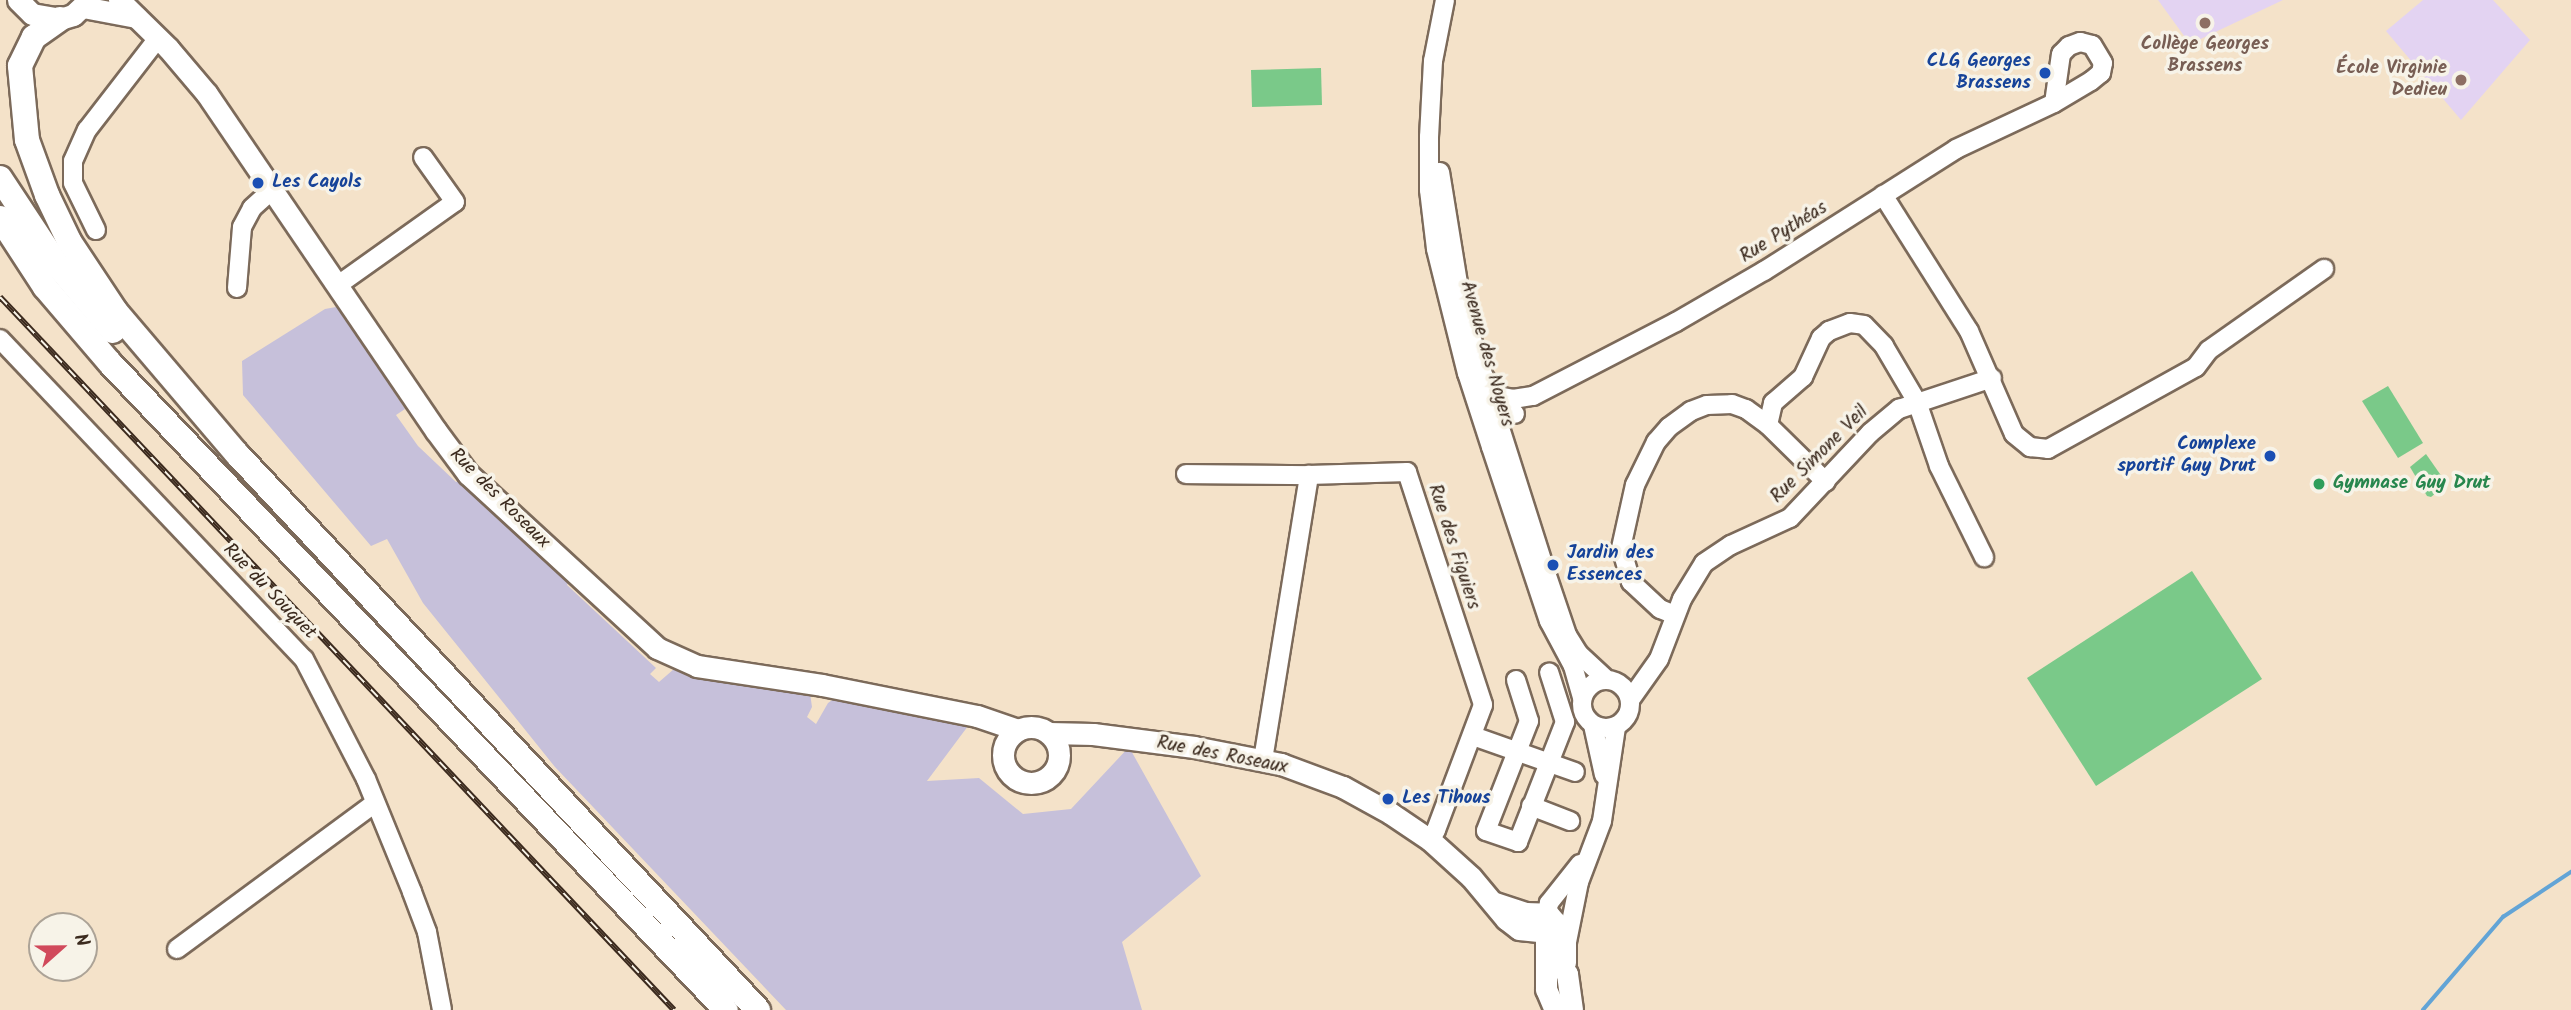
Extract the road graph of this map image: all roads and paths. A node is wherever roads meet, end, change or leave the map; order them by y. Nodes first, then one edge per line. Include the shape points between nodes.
1 (18, 0) edge
2 (118, 0) edge
3 (1445, 3) edge
4 (86, 4) edge
5 (137, 18) junction
6 (60, 19) junction
7 (158, 38) junction
8 (2054, 103) junction
9 (423, 156) dead end
10 (0, 178) edge
11 (273, 189) junction
12 (1883, 195) junction
13 (0, 218) edge
14 (96, 230) dead end
15 (0, 243) edge
16 (2324, 270) dead end
17 (338, 285) junction
18 (237, 288) dead end
19 (0, 339) edge
20 (1475, 374) junction
21 (1992, 379) junction
22 (1533, 396) junction
23 (1917, 402) junction
24 (1494, 412) junction
25 (1515, 414) junction
26 (1768, 425) junction
27 (1504, 443) junction
28 (1186, 474) dead end
29 (1309, 475) junction
30 (1826, 482) junction
31 (262, 522) junction
32 (1984, 557) dead end
33 (1675, 615) junction
34 (1660, 659) junction
35 (1549, 671) dead end
36 (1516, 680) dead end
37 (1611, 681) junction
38 (1582, 696) junction
39 (1630, 700) junction
40 (1593, 725) junction
41 (1616, 727) junction
42 (493, 729) junction
43 (1012, 736) junction
44 (1473, 736) junction
45 (1054, 742) junction
46 (1515, 751) junction
47 (1263, 760) junction
48 (1547, 762) junction
49 (1575, 772) dead end
50 (1606, 785) junction
51 (374, 804) junction
52 (1531, 806) junction
53 (1570, 821) dead end
54 (1430, 840) junction
55 (1594, 844) junction
56 (1573, 912) junction
57 (1550, 926) junction
58 (177, 949) dead end
59 (1567, 974) junction
60 (442, 1010) edge
61 (726, 1010) edge
62 (758, 1010) edge
63 (1555, 1010) edge
64 (1572, 1010) edge

1 - 6 main road via 33,14
2 - 5 main road, Rue des Roseaux
3 - 20 street, Avenue des Noyers via 1438,129 1441,187
4 - 5 main road
4 - 6 main road
5 - 7 main road, Rue des Roseaux
6 - 42 highway via 34,37 20,66 27,140 69,241 117,312 229,444
7 - 11 main road, Rue des Roseaux via 207,94
7 - 14 street via 87,130 73,161 73,183
8 - 8 street, Rue Pythéas via 2061,54 2080,42 2092,45 2110,71
8 - 12 street, Rue Pythéas via 1956,149
9 - 17 street via 456,202
10 - 42 highway via 58,266 121,340
11 - 17 main road, Rue des Roseaux
11 - 18 street via 252,208 242,227
12 - 21 street via 1963,320
12 - 22 street, Rue Pythéas via 1724,295
13 - 31 highway via 46,287 110,363
15 - 31 highway via 111,380 184,457
16 - 21 street via 2209,350 2196,367 2048,449 2030,447 2014,434
17 - 43 main road, Rue des Roseaux via 468,474 657,648 697,666 822,685 992,721
19 - 51 street, Rue du Souquet via 304,659 366,779
20 - 22 street via 1498,396
20 - 24 street, Avenue des Noyers
20 - 38 street, Avenue des Noyers via 1549,621 1573,666
21 - 23 street, Rue Simone Veil
22 - 25 street
23 - 26 street via 1874,334 1864,325 1850,323 1821,338 1803,377 1773,404
23 - 30 street, Rue Simone Veil via 1888,417
23 - 32 street via 1939,466
24 - 25 street
24 - 27 street, Avenue des Noyers
25 - 27 street
26 - 30 street
26 - 33 street via 1746,409 1715,403 1691,411 1656,442 1641,474 1621,548 1631,582 1660,609
27 - 37 street, Avenue des Noyers via 1567,635 1578,654
28 - 29 street
29 - 44 street, Rue des Figuiers via 1407,472 1483,705
29 - 47 street
30 - 33 street, Rue Simone Veil via 1790,519 1731,545 1704,563
31 - 61 highway
33 - 34 street, Rue Simone Veil
34 - 37 street
34 - 39 street, Rue Simone Veil
35 - 48 street via 1565,722
36 - 46 street via 1528,721
37 - 38 street via 1592,684
37 - 39 street via 1627,692
38 - 40 street via 1583,713
39 - 41 street via 1627,716
40 - 41 street
40 - 50 street
41 - 50 street
42 - 62 highway
43 - 45 main road, Rue des Roseaux via 1034,727
43 - 45 main road, Rue des Roseaux via 1003,761 1022,782 1050,777 1059,760
44 - 46 street
44 - 54 street, Rue des Figuiers
45 - 47 main road, Rue des Roseaux via 1093,734
46 - 48 street
46 - 52 street via 1486,831 1518,842
47 - 54 main road, Rue des Roseaux via 1343,788
48 - 49 street
48 - 52 street
50 - 55 street
51 - 58 street
51 - 60 street, Rue du Souquet via 427,932
52 - 53 street
54 - 57 main road, Rue des Roseaux via 1519,929
55 - 56 street via 1578,882
55 - 57 street via 1549,903
56 - 57 street
56 - 59 street
57 - 59 main road via 1558,961
57 - 63 main road via 1546,989
59 - 64 main road

